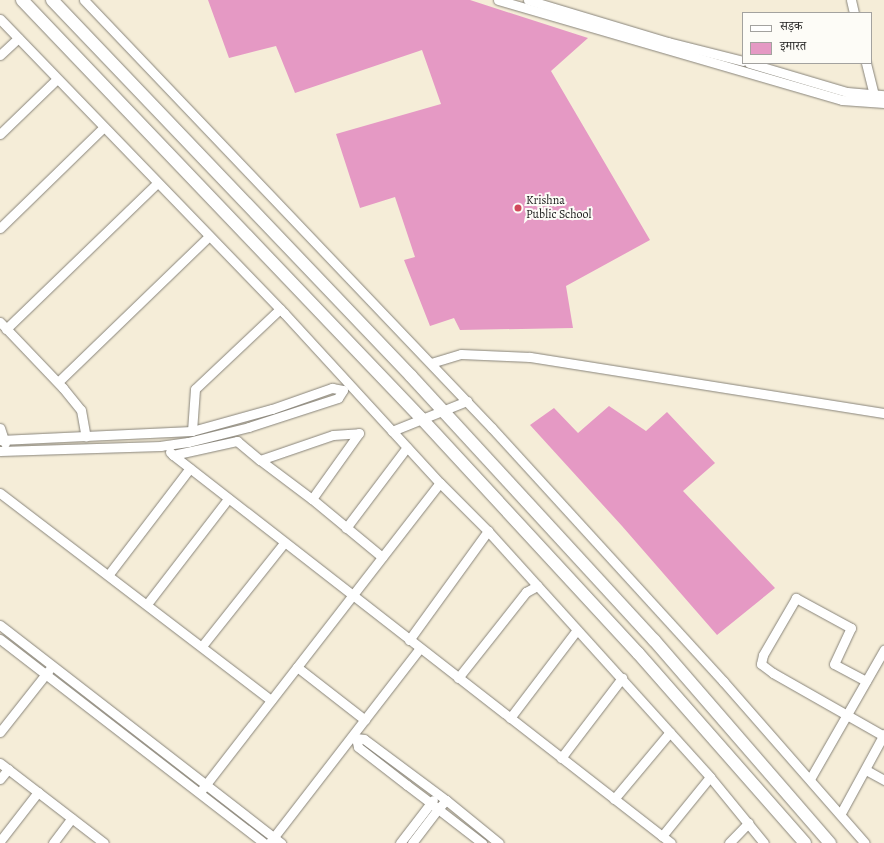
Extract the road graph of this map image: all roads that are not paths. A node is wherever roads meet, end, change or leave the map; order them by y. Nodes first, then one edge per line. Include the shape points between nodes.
1 (22, 0) edge
2 (52, 0) edge
3 (84, 0) edge
4 (498, 0) edge
5 (528, 0) edge
6 (851, 0) edge
7 (854, 12) edge
8 (0, 19) edge
9 (18, 38) junction
10 (0, 55) edge
11 (742, 61) edge
12 (752, 64) edge
13 (866, 64) edge
14 (56, 80) junction
15 (874, 95) junction
16 (884, 95) edge
17 (884, 103) edge
18 (103, 128) junction
19 (0, 134) edge
20 (157, 183) junction
21 (0, 228) edge
22 (209, 236) junction
23 (280, 309) junction
24 (3, 325) edge
25 (431, 363) junction
26 (58, 382) junction
27 (348, 389) junction
28 (467, 401) junction
29 (442, 411) junction
30 (884, 414) edge
31 (421, 418) junction
32 (0, 428) edge
33 (192, 431) junction
34 (392, 431) junction
35 (86, 437) junction
36 (3, 439) edge
37 (161, 446) junction
38 (407, 447) junction
39 (3, 450) edge
40 (172, 455) junction
41 (260, 460) junction
42 (190, 468) junction
43 (440, 483) junction
44 (0, 493) edge
45 (228, 499) junction
46 (312, 499) junction
47 (346, 528) junction
48 (488, 531) junction
49 (284, 543) junction
50 (382, 557) junction
51 (109, 574) junction
52 (537, 586) junction
53 (352, 596) junction
54 (147, 604) junction
55 (0, 625) edge
56 (576, 631) junction
57 (0, 639) edge
58 (409, 640) junction
59 (202, 646) junction
60 (420, 648) junction
61 (884, 650) edge
62 (52, 666) junction
63 (296, 667) junction
64 (46, 674) junction
65 (458, 678) junction
66 (622, 678) junction
67 (866, 681) junction
68 (271, 700) junction
69 (848, 716) junction
70 (510, 718) junction
71 (365, 720) junction
72 (0, 732) edge
73 (670, 732) junction
74 (884, 735) edge
75 (355, 736) junction
76 (561, 758) junction
77 (0, 763) edge
78 (8, 769) junction
79 (866, 770) junction
80 (710, 777) junction
81 (0, 779) edge
82 (810, 779) junction
83 (884, 780) edge
84 (206, 785) junction
85 (38, 792) junction
86 (200, 792) junction
87 (438, 794) junction
88 (614, 799) junction
89 (446, 800) junction
90 (431, 803) junction
91 (438, 809) junction
92 (841, 813) junction
93 (72, 818) junction
94 (748, 823) junction
95 (662, 836) junction
96 (1, 837) edge
97 (275, 841) edge
98 (53, 843) edge
99 (104, 843) edge
100 (264, 843) edge
101 (400, 843) edge
102 (412, 843) edge
103 (482, 843) edge
104 (499, 843) edge
105 (671, 843) edge
106 (729, 843) edge
107 (764, 843) edge
108 (805, 843) edge
109 (830, 843) edge
110 (865, 843) edge

1 - 31 main road
2 - 29 main road
3 - 25 street
4 - 17 street via 842,100
5 - 11 street via 668,42
6 - 7 street
8 - 9 street
9 - 10 street
9 - 14 street
12 - 15 street via 847,92
13 - 15 street
14 - 18 street
14 - 19 street
15 - 16 street
18 - 20 street
18 - 21 street
20 - 22 street
20 - 24 street
22 - 23 street
22 - 26 street
23 - 27 street
23 - 33 street via 195,389
24 - 26 street
25 - 28 street
25 - 30 street via 461,354 530,357
26 - 35 street via 81,410
27 - 33 street via 332,388
27 - 34 street
27 - 37 street via 338,398 249,427
28 - 29 street
28 - 82 street
29 - 31 street
29 - 109 main road via 654,640
31 - 34 street
31 - 108 main road via 638,653
32 - 36 street
33 - 35 street
34 - 38 street
35 - 36 street
36 - 39 street
37 - 39 street
37 - 40 street
38 - 43 street
38 - 47 street
40 - 41 street via 237,441
40 - 42 street
41 - 46 street
41 - 46 street via 334,435 359,433
42 - 45 street
42 - 51 street
43 - 48 street
43 - 50 street
44 - 51 street
45 - 49 street
45 - 54 street
46 - 47 street
47 - 50 street
48 - 52 street
48 - 58 street
49 - 53 street
49 - 59 street
50 - 53 street
51 - 54 street
52 - 56 street
52 - 65 street via 526,592
53 - 58 street
53 - 63 street
54 - 59 street
55 - 62 street
56 - 66 street
56 - 70 street
57 - 64 street
58 - 60 street
59 - 68 street
60 - 65 street
60 - 71 street
61 - 67 street
62 - 64 street
62 - 84 street
63 - 68 street
63 - 71 street
64 - 72 street
64 - 86 street
65 - 70 street
66 - 73 street
66 - 76 street
67 - 69 street
67 - 69 street via 834,664 850,628 796,598 763,655 761,664
68 - 84 street
69 - 74 street
69 - 82 street
70 - 76 street
71 - 75 street
73 - 80 street
73 - 88 street
74 - 79 street
75 - 87 street via 364,739
75 - 90 street via 358,746
75 - 97 street
76 - 88 street
77 - 78 street
78 - 81 street
78 - 85 street
79 - 83 street
79 - 92 street
80 - 94 street
80 - 95 street
82 - 92 street
84 - 86 street
84 - 97 street
85 - 93 street
85 - 96 street
86 - 100 street
87 - 89 street
87 - 90 street
88 - 95 street
89 - 91 street
89 - 104 street
90 - 91 street
90 - 101 street
91 - 102 street
91 - 103 street
92 - 110 street
93 - 98 street
93 - 99 street
94 - 106 street
94 - 107 street
95 - 105 street

